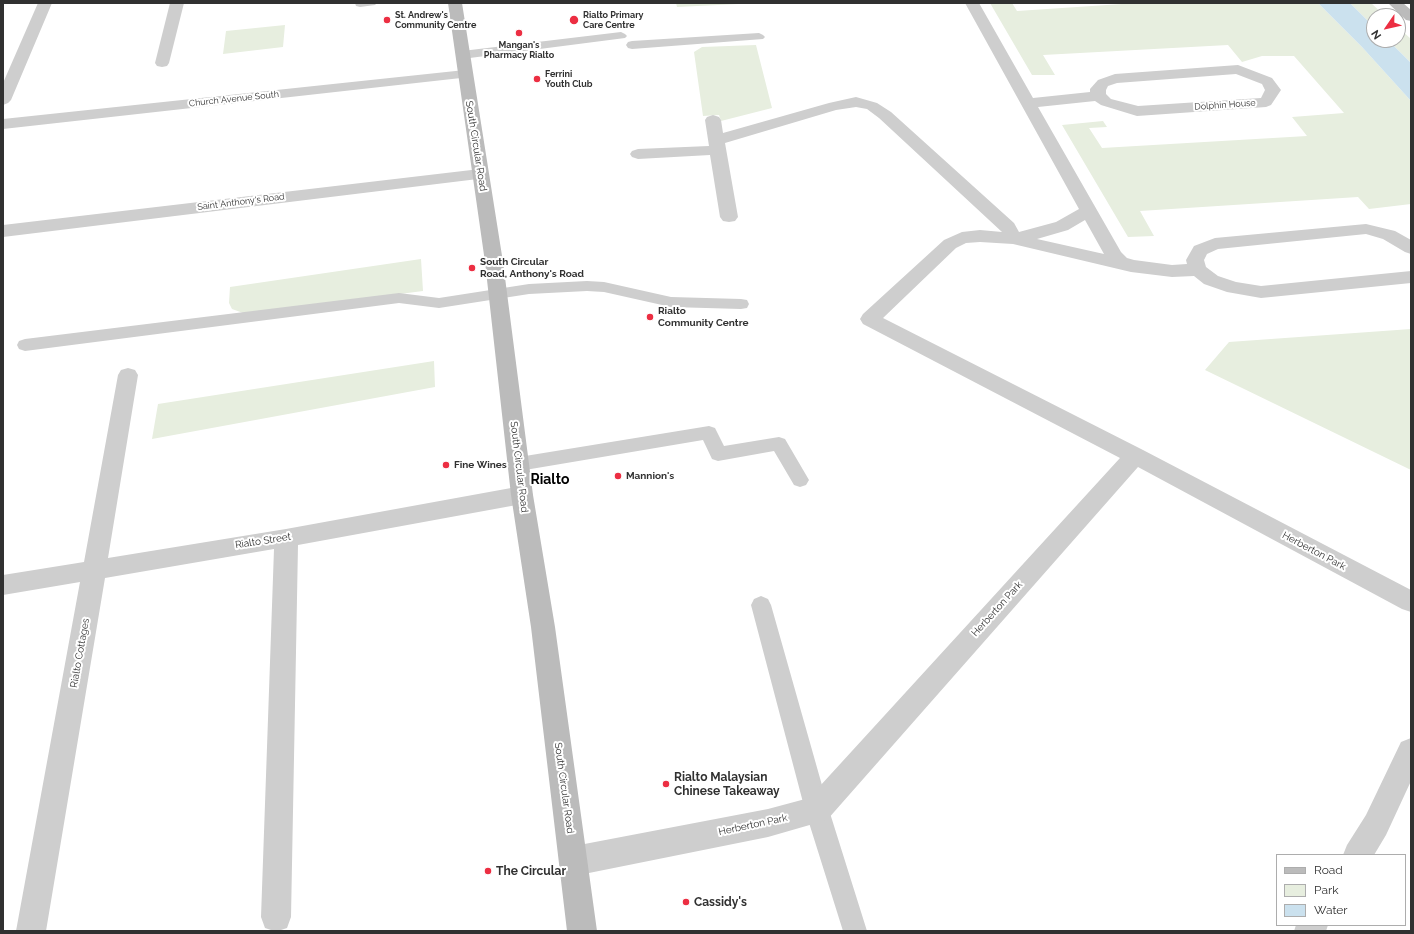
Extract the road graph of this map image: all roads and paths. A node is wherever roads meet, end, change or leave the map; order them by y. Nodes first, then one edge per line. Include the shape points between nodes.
1 (45, 3) edge
2 (177, 3) edge
3 (455, 3) edge
4 (972, 3) edge
5 (1395, 3) edge
6 (1411, 17) edge
7 (620, 36) dead end
8 (759, 37) dead end
9 (632, 45) dead end
10 (462, 55) junction
11 (162, 63) dead end
12 (465, 74) junction
13 (1098, 96) junction
14 (3, 100) edge
15 (1028, 102) junction
16 (713, 120) dead end
17 (3, 124) edge
18 (717, 145) junction
19 (638, 154) dead end
20 (480, 174) junction
21 (1089, 210) junction
22 (730, 217) dead end
23 (3, 231) edge
24 (1014, 239) junction
25 (1411, 248) edge
26 (1131, 266) junction
27 (1198, 270) junction
28 (1411, 277) edge
29 (497, 293) junction
30 (741, 304) dead end
31 (25, 345) dead end
32 (128, 375) dead end
33 (1135, 456) junction
34 (519, 464) junction
35 (800, 480) dead end
36 (522, 494) junction
37 (286, 538) junction
38 (95, 569) junction
39 (3, 585) edge
40 (1411, 602) edge
41 (761, 605) dead end
42 (1411, 751) edge
43 (817, 810) junction
44 (1358, 854) edge
45 (574, 861) junction
46 (276, 917) dead end
47 (31, 931) edge
48 (582, 931) edge
49 (855, 931) edge

1 - 14 street
2 - 11 street
3 - 10 main road, South Circular Road
4 - 15 street
5 - 6 main road
7 - 10 lane
8 - 9 lane
10 - 12 main road, South Circular Road
12 - 17 street, Church Avenue South
12 - 20 main road, South Circular Road
13 - 13 street, Dolphin House via 1098,89 1103,83 1115,79 1238,69 1267,81 1273,90 1266,102 1137,111 1106,102
13 - 15 street
15 - 21 street
16 - 18 street
18 - 19 street
18 - 22 street
18 - 24 street via 834,106 867,103 885,115 1008,227
20 - 23 street, Saint Anthony's Road
20 - 29 main road, South Circular Road
21 - 24 street via 1062,226
21 - 26 street via 1114,256
24 - 26 street
24 - 33 street via 980,236 962,238 950,244 870,319
25 - 27 street via 1389,235 1366,229 1215,244 1200,250 1195,260
26 - 27 street via 1172,271
27 - 28 street via 1211,280 1234,288 1261,292
29 - 30 lane via 587,286 671,302
29 - 31 lane via 440,303 399,298
29 - 34 main road, South Circular Road
32 - 38 street, Rialto Cottages
33 - 40 street, Herberton Park
33 - 43 street, Herberton Park
34 - 35 lane via 709,433 718,454 780,444
34 - 36 main road, South Circular Road
36 - 37 street, Rialto Street
36 - 45 main road, South Circular Road via 543,627
37 - 38 street, Rialto Street
37 - 46 street
38 - 39 street, Rialto Street
38 - 47 street, Rialto Cottages
41 - 43 lane
42 - 44 street via 1376,825
43 - 45 street, Herberton Park via 768,823
43 - 49 lane
45 - 48 main road, South Circular Road

